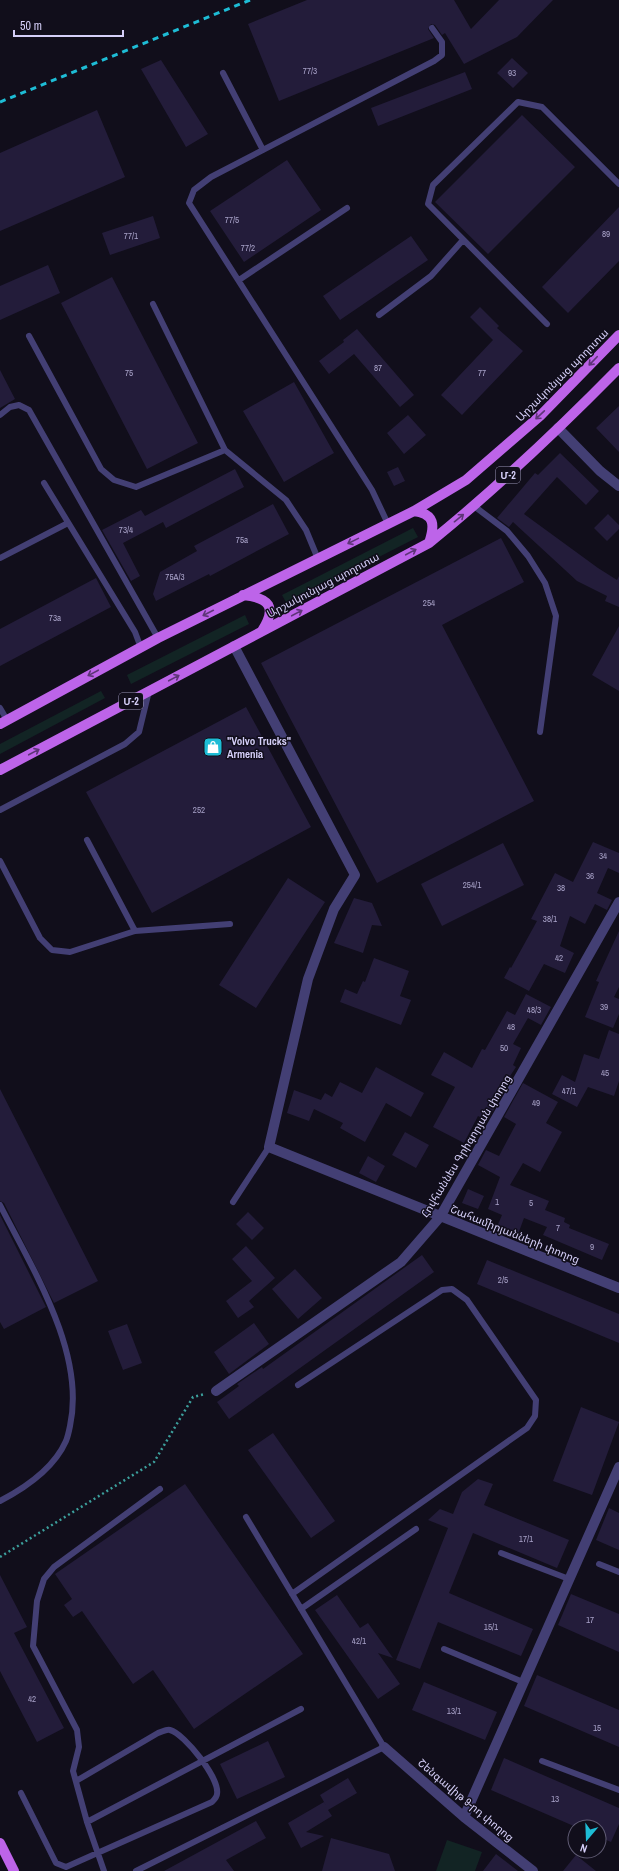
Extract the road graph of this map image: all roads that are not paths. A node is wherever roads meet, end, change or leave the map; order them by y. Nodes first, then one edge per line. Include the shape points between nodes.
1 (432, 28) dead end
2 (223, 73) dead end
3 (263, 150) junction
4 (619, 184) edge
5 (347, 208) dead end
6 (463, 240) junction
7 (238, 280) junction
8 (153, 304) dead end
9 (379, 315) dead end
10 (547, 324) dead end
11 (619, 335) edge
12 (29, 336) dead end
13 (619, 368) edge
14 (0, 415) edge
15 (558, 428) junction
16 (225, 450) junction
17 (44, 483) dead end
18 (619, 486) edge
19 (474, 506) junction
20 (414, 511) junction
21 (68, 523) junction
22 (388, 524) junction
23 (429, 543) junction
24 (0, 558) edge
25 (318, 559) junction
26 (243, 595) junction
27 (262, 631) junction
28 (158, 638) junction
29 (234, 646) junction
30 (141, 648) junction
31 (149, 691) junction
32 (0, 708) edge
33 (4, 722) edge
34 (540, 732) dead end
35 (0, 770) edge
36 (0, 810) edge
37 (87, 840) dead end
38 (0, 861) edge
39 (619, 902) edge
40 (230, 924) dead end
41 (135, 931) junction
42 (269, 1147) junction
43 (233, 1202) dead end
44 (0, 1205) edge
45 (440, 1217) junction
46 (619, 1288) edge
47 (298, 1385) dead end
48 (216, 1391) road end
49 (619, 1467) edge
50 (160, 1489) dead end
51 (0, 1501) edge
52 (246, 1517) dead end
53 (416, 1529) dead end
54 (501, 1553) dead end
55 (599, 1564) dead end
56 (619, 1572) edge
57 (569, 1578) junction
58 (292, 1594) junction
59 (301, 1609) junction
60 (444, 1649) dead end
61 (523, 1682) junction
62 (301, 1709) dead end
63 (384, 1747) junction
64 (204, 1761) junction
65 (542, 1761) dead end
66 (76, 1781) junction
67 (619, 1790) edge
68 (21, 1793) dead end
69 (464, 1817) junction
70 (87, 1822) junction
71 (0, 1844) edge
72 (98, 1854) junction
73 (14, 1871) edge
74 (104, 1871) edge
75 (136, 1871) edge
76 (533, 1871) edge

1 - 3 lane via 442,42 442,55 434,61
2 - 3 lane
3 - 7 lane via 210,177 194,190 190,203
4 - 6 lane via 542,107 518,102 433,185 428,204
5 - 7 lane
6 - 9 lane via 431,276
6 - 10 lane
7 - 22 lane via 372,490
8 - 16 lane
11 -> 20 main road, Արշակունյաց պողոտա / Մ-2 via 540,416 466,480
12 - 16 lane via 101,469 114,480 136,487
13 - 15 main road, Արշակունյաց պողոտա / Մ-2
14 - 28 lane via 10,407 19,405 28,410
15 - 18 street via 600,471
15 - 19 main road, Արշակունյաց պողոտա / Մ-2
16 - 25 lane via 286,500 306,530
17 - 21 lane
23 -> 19 main road, Արշակունյաց պողոտա / Մ-2
19 - 34 lane via 507,531 528,556 545,583 556,616
20 - 22 main road, Արշակունյաց պողոտա / Մ-2
20 - 23 main road via 430,517 433,532
21 - 24 lane
21 - 30 lane via 134,632
22 -> 25 main road, Արշակունյաց պողոտա / Մ-2
27 -> 23 main road, Արշակունյաց պողոտա / Մ-2
25 - 26 main road, Արշակունյաց պողոտա / Մ-2
26 - 27 main road via 264,600 269,605 269,619
26 -> 28 main road, Արշակունյաց պողոտա / Մ-2
27 - 29 main road, Արշակունյաց պողոտա / Մ-2
28 - 30 main road, Արշակունյաց պողոտա / Մ-2
31 -> 29 main road, Արշակունյաց պողոտա / Մ-2
29 - 42 street via 355,875 334,909 308,979
30 -> 33 main road, Արշակունյաց պողոտա / Մ-2
35 -> 31 main road, Արշակունյաց պողոտա / Մ-2
31 - 36 lane via 139,732 125,744
32 - 33 lane
37 - 41 lane
38 - 41 lane via 40,938 52,950 70,952
39 - 45 street, Հովհաննես Գրիգորյան փողոց
40 - 41 lane
42 - 43 lane
42 - 45 street, Շահամիրյանների փողոց
44 - 51 lane via 50,1305 71,1372 73,1410 66,1441 52,1462 28,1484
45 - 46 street, Շահամիրյանների փողոց
45 - 48 street, Հովհաննես Գրիգորյան փողոց via 401,1262
47 - 58 lane via 442,1290 452,1289 466,1300 536,1400 535,1416 527,1428
49 - 57 street
50 - 66 lane via 54,1567 44,1579 37,1601 33,1646 77,1730 79,1747 73,1771
52 - 58 lane
53 - 59 lane
54 - 57 lane
55 - 56 lane
57 - 61 street
58 - 59 lane
59 - 63 lane
60 - 61 lane
61 - 69 street
62 - 64 lane
63 - 69 street, Շենգավիթ 9-րդ փողոց
63 - 75 lane
64 - 66 lane via 178,1734 169,1730 158,1733
64 - 70 lane
64 - 72 lane via 217,1788 218,1795 212,1802
65 - 67 lane
66 - 70 lane
68 - 72 lane via 56,1863 66,1868
69 - 76 street, Շենգավիթ 9-րդ փողոց
70 - 72 lane
71 - 73 main road
72 - 74 lane

